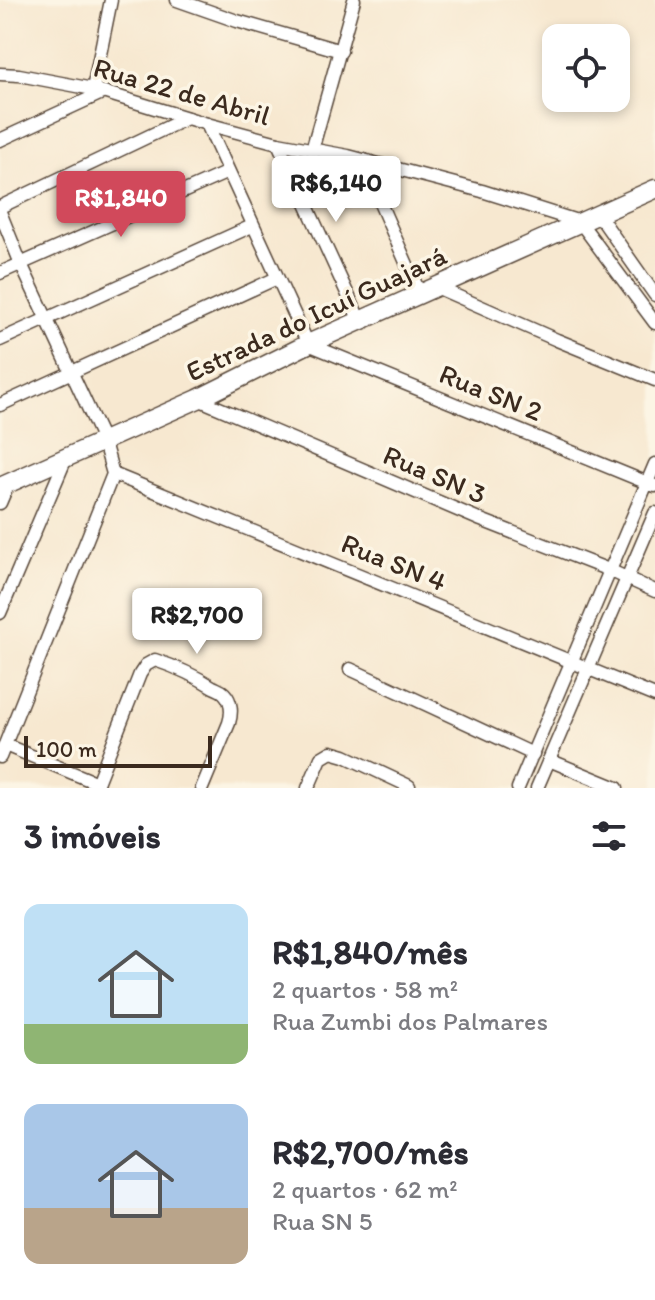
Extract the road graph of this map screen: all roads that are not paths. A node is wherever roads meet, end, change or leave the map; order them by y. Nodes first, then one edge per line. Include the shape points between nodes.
1 (111, 0) edge
2 (177, 0) edge
3 (354, 0) edge
4 (341, 51) junction
5 (0, 74) edge
6 (98, 90) junction
7 (187, 118) junction
8 (207, 124) junction
9 (0, 140) edge
10 (278, 143) junction
11 (312, 150) junction
12 (361, 160) junction
13 (228, 172) junction
14 (655, 189) edge
15 (0, 210) edge
16 (589, 218) junction
17 (252, 226) junction
18 (21, 264) junction
19 (0, 273) edge
20 (277, 278) junction
21 (428, 290) junction
22 (655, 295) edge
23 (47, 319) junction
24 (360, 321) junction
25 (655, 323) edge
26 (0, 340) edge
27 (308, 344) junction
28 (70, 371) junction
29 (655, 380) edge
30 (198, 399) junction
31 (0, 405) edge
32 (104, 442) junction
33 (66, 458) junction
34 (655, 464) edge
35 (113, 474) junction
36 (4, 484) edge
37 (651, 484) edge
38 (0, 503) edge
39 (655, 513) edge
40 (609, 570) junction
41 (626, 578) junction
42 (655, 591) edge
43 (0, 613) edge
44 (572, 662) junction
45 (350, 669) dead end
46 (589, 669) junction
47 (655, 696) edge
48 (2, 751) edge
49 (533, 754) junction
50 (549, 760) junction
51 (96, 785) edge
52 (409, 787) edge
53 (202, 788) edge
54 (308, 788) edge
55 (518, 788) edge
56 (537, 788) edge
57 (617, 788) edge

1 - 6 street
2 - 4 street
3 - 4 street
4 - 11 street
5 - 6 street, Rua 22 de Abril
6 - 7 street, Rua 22 de Abril
6 - 9 street
7 - 8 street, Rua 22 de Abril
7 - 15 street
8 - 10 street, Rua 22 de Abril
8 - 13 street
10 - 11 street, Rua 22 de Abril
10 - 24 street
11 - 12 street, Rua 22 de Abril
12 - 16 street, Rua 22 de Abril
12 - 21 street
13 - 17 street
13 - 18 street
14 - 16 street, Estrada do Icuí Guajará
15 - 18 street
16 - 21 street, Estrada do Icuí Guajará
16 - 22 street
16 - 25 street
17 - 20 street
17 - 23 street
18 - 19 street
18 - 23 street
20 - 27 street
20 - 28 street
21 - 24 street, Estrada do Icuí Guajará
21 - 29 street
23 - 26 street
23 - 28 street
24 - 27 street, Estrada do Icuí Guajará
27 - 30 street, Estrada do Icuí Guajará
27 - 37 street, Rua SN 2
28 - 31 street
28 - 32 street
30 - 32 street, Estrada do Icuí Guajará
30 - 40 street, Rua SN 3
32 - 33 street, Estrada do Icuí Guajará
32 - 35 street
33 - 36 street, Estrada do Icuí Guajará
33 - 43 street
34 - 37 street
35 - 44 street, Rua SN 4
35 - 48 street
36 - 38 street
37 - 40 street
39 - 41 street
40 - 41 street, Rua SN 3
40 - 44 street
41 - 42 street, Rua SN 3
41 - 46 street
44 - 46 street, Rua SN 4
44 - 49 street
45 - 49 street
46 - 47 street, Rua SN 4
46 - 50 street
48 - 51 street
49 - 55 street
50 - 56 street
50 - 57 street
51 - 53 street via 140,674 155,660 182,669 225,694 230,703 231,715
52 - 54 street via 336,752 321,758

